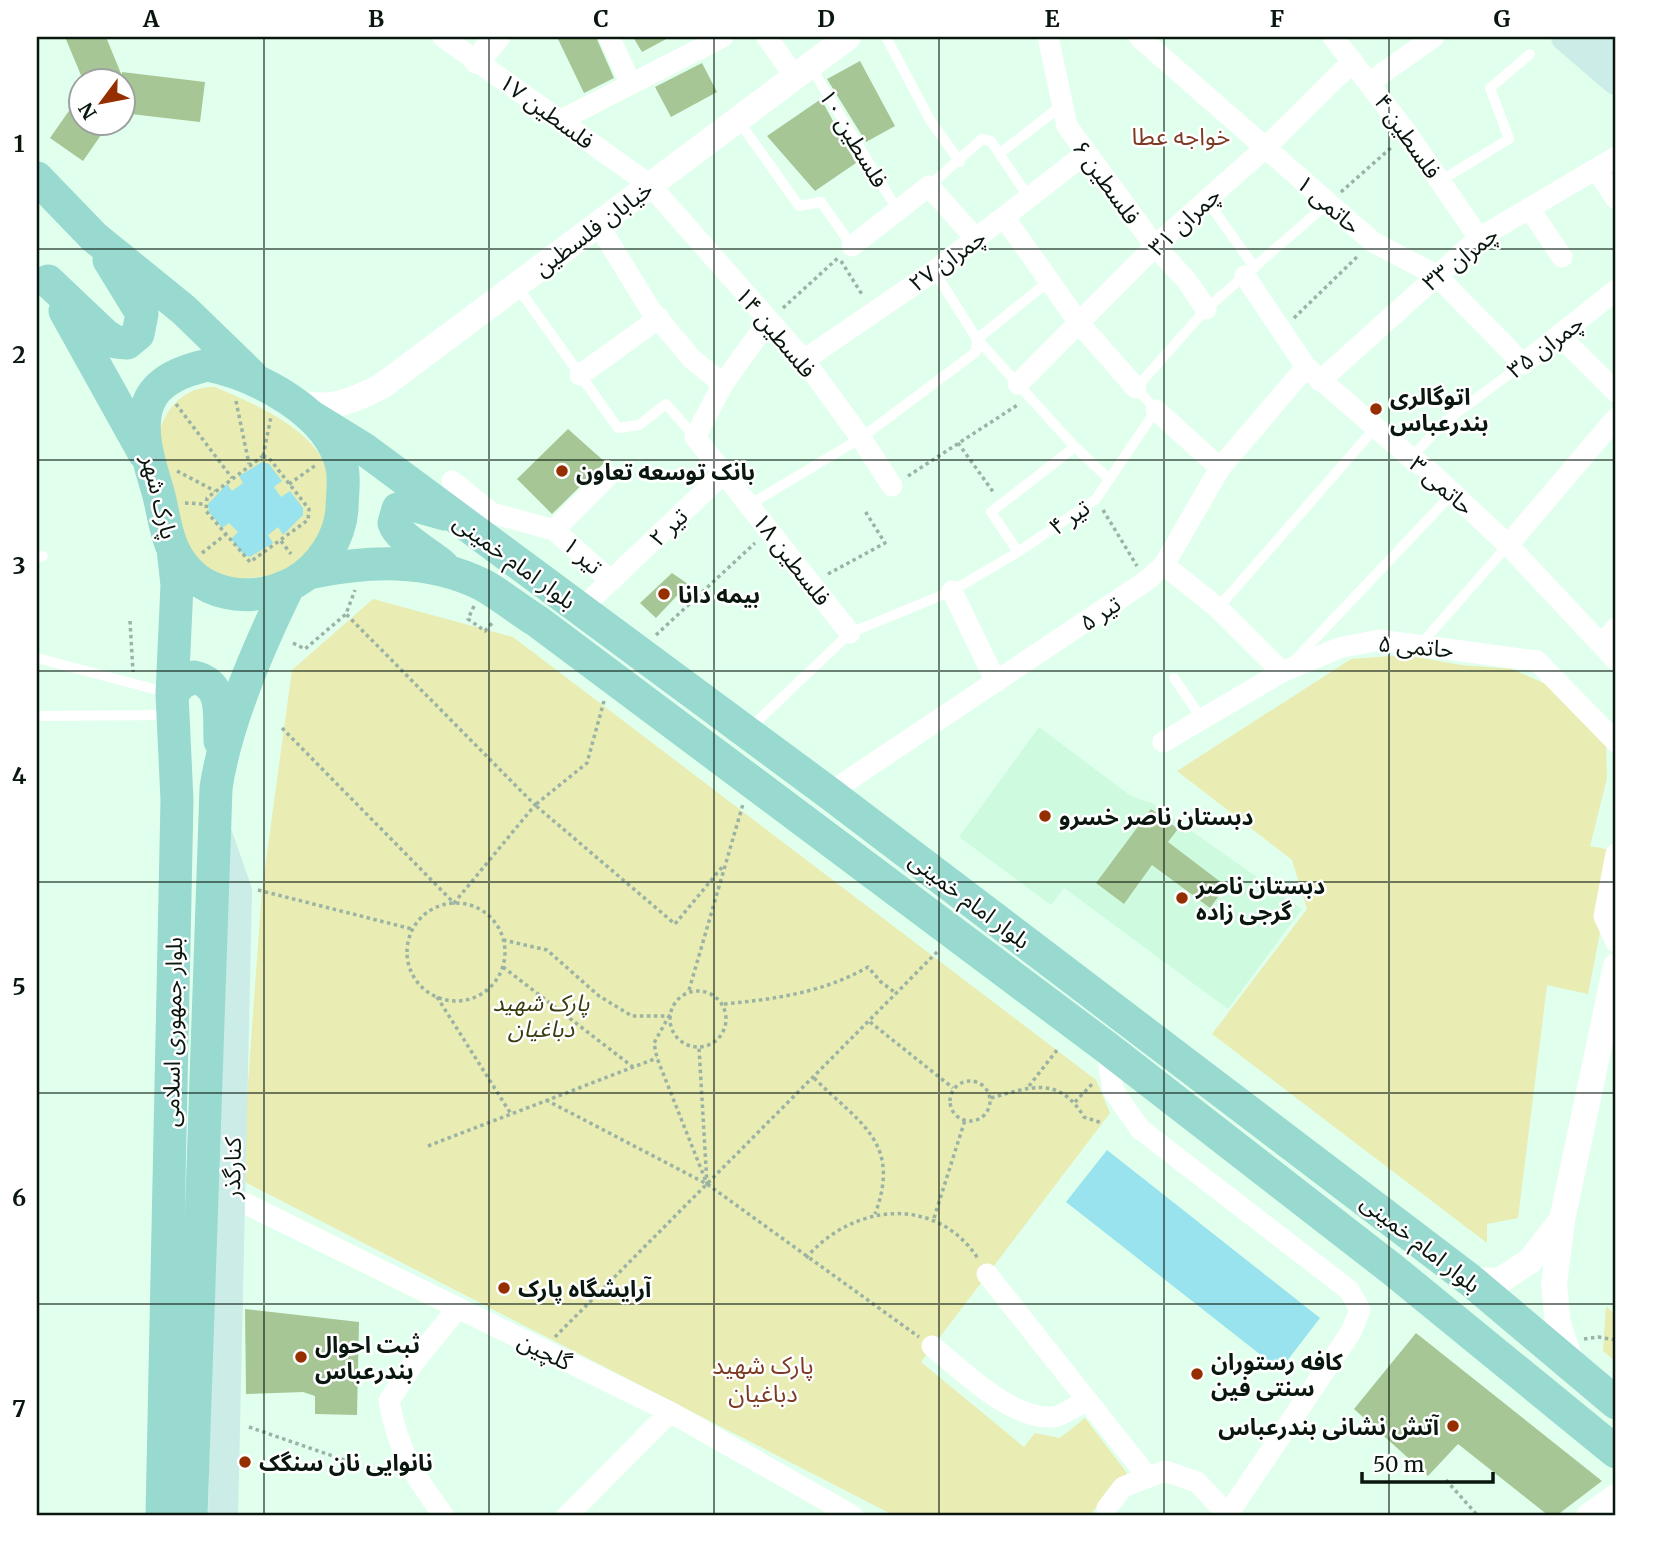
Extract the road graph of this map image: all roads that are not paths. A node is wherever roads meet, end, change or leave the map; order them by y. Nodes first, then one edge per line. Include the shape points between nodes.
1 (443, 37) edge
2 (497, 37) edge
3 (609, 37) edge
4 (723, 37) edge
5 (767, 37) edge
6 (848, 37) edge
7 (886, 37) edge
8 (1050, 37) edge
9 (1139, 37) edge
10 (1334, 37) edge
11 (1434, 37) edge
12 (1566, 37) edge
13 (1606, 37) edge
14 (1616, 46) edge
15 (1530, 54) dead end
16 (477, 61) junction
17 (1353, 61) junction
18 (802, 71) junction
19 (1616, 80) edge
20 (1370, 82) junction
21 (631, 84) junction
22 (1061, 106) junction
23 (561, 120) junction
24 (738, 120) junction
25 (1266, 147) junction
26 (999, 154) junction
27 (1085, 154) junction
28 (1616, 157) edge
29 (960, 162) junction
30 (1596, 169) junction
31 (37, 178) edge
32 (1440, 181) junction
33 (650, 185) junction
34 (929, 186) junction
35 (1029, 198) junction
36 (1206, 199) junction
37 (1616, 199) edge
38 (1327, 204) junction
39 (1529, 208) junction
40 (898, 211) junction
41 (1004, 218) junction
42 (598, 224) junction
43 (94, 237) junction
44 (1479, 238) junction
45 (976, 239) junction
46 (1155, 246) junction
47 (846, 252) joint
48 (1562, 257) dead end
49 (934, 271) junction
50 (1250, 272) junction
51 (42, 275) edge
52 (1436, 275) junction
53 (1049, 281) junction
54 (516, 285) junction
55 (1616, 290) edge
56 (1206, 309) junction
57 (659, 318) junction
58 (768, 321) junction
59 (1079, 323) junction
60 (1561, 337) junction
61 (977, 339) junction
62 (804, 360) junction
63 (1523, 364) junction
64 (1313, 374) junction
65 (580, 375) junction
66 (723, 384) junction
67 (1136, 388) junction
68 (1024, 391) junction
69 (1616, 392) edge
70 (280, 406) junction
71 (1156, 410) junction
72 (1616, 418) edge
73 (1376, 428) junction
74 (695, 436) junction
75 (861, 438) junction
76 (1074, 447) junction
77 (1411, 458) junction
78 (161, 467) junction
79 (1220, 468) junction
80 (724, 472) junction
81 (608, 477) dead end
82 (1108, 478) junction
83 (452, 481) dead end
84 (892, 486) road end
85 (1453, 493) junction
86 (749, 505) junction
87 (454, 516) junction
88 (554, 530) junction
89 (1508, 545) junction
90 (1018, 552) junction
91 (183, 554) junction
92 (1164, 565) junction
93 (297, 571) junction
94 (452, 573) junction
95 (611, 580) junction
96 (952, 591) junction
97 (1219, 608) junction
98 (581, 610) junction
99 (1616, 628) edge
100 (850, 632) junction
101 (1421, 644) junction
102 (1609, 652) edge
103 (37, 658) edge
104 (1282, 672) junction
105 (1174, 678) dead end
106 (996, 682) junction
107 (173, 705) junction
108 (37, 716) edge
109 (1202, 719) junction
110 (747, 732) junction
111 (1163, 742) dead end
112 (1616, 742) edge
113 (220, 761) junction
114 (829, 793) junction
115 (214, 823) junction
116 (1616, 854) edge
117 (1616, 942) edge
118 (1616, 966) edge
119 (1106, 1047) junction
120 (232, 1197) junction
121 (1562, 1220) junction
122 (987, 1274) road end
123 (1470, 1280) junction
124 (458, 1308) junction
125 (932, 1346) road end
126 (1568, 1353) junction
127 (1087, 1400) junction
128 (1616, 1403) edge
129 (670, 1412) junction
130 (1616, 1452) edge
131 (1148, 1477) junction
132 (1616, 1497) edge
133 (1107, 1508) dead end
134 (226, 1514) edge
135 (1228, 1515) edge
136 (162, 1516) edge
137 (191, 1516) edge
138 (444, 1516) edge
139 (567, 1516) edge
140 (853, 1516) edge
141 (1589, 1516) edge

1 - 16 street, فلسطین ۱۷
2 - 16 street
3 - 21 street
4 - 21 street
5 - 18 street
6 - 18 street, خیابان فلسطین
7 - 29 lane via 929,120
8 - 22 street, فلسطین ۶
9 - 25 street, حاتمی ۱
10 - 17 street, فلسطین ۴
11 - 20 street
12 - 19 main road
13 - 14 main road
15 - 32 lane via 1490,88 1509,139
16 - 23 street, فلسطین ۱۷
17 - 20 street, فلسطین ۴
17 - 25 street, چمران ۳۱
18 - 24 street, خیابان فلسطین
18 - 40 lane, فلسطین ۱۰
20 - 32 street, فلسطین ۴
21 - 23 street
22 - 26 lane
22 - 27 street, فلسطین ۶ via 1067,126
23 - 33 street, فلسطین ۱۷
24 - 33 street, خیابان فلسطین
24 - 47 lane via 799,206 821,202
25 - 36 street, چمران ۳۱
25 - 38 street, حاتمی ۱
26 - 29 lane via 991,141 982,139
26 - 35 lane
27 - 35 street, چمران ۲۷
27 - 46 street, فلسطین ۶
28 - 30 street, چمران ۳۳
29 - 34 lane
30 - 37 street
30 - 39 street, چمران ۳۳
31 - 43 main road, بلوار امام خمینی
32 - 44 street, فلسطین ۴
33 - 42 street, خیابان فلسطین
33 - 58 street, فلسطین ۱۴
34 - 40 street
34 - 45 street
35 - 41 street, چمران ۲۷
36 - 46 street, چمران ۳۱
36 - 50 lane
38 - 50 lane
38 - 52 street, حاتمی ۱ via 1373,242
39 - 44 street, چمران ۳۳
39 - 48 street
40 - 47 street
41 - 45 street, چمران ۲۷
41 - 53 street
42 - 54 street, خیابان فلسطین
42 - 57 street
43 - 51 main road via 142,314 138,334 127,343 116,342
43 - 70 main road, بلوار امام خمینی via 184,310
44 - 52 street, چمران ۳۳
45 - 49 street, چمران ۲۷
46 - 56 street, فلسطین ۶
46 - 59 street, چمران ۳۱
49 - 61 lane
49 - 62 street, چمران ۲۷
50 - 56 lane
50 - 64 street, حاتمی ۳ via 1281,330
51 - 78 main road
52 - 63 street, حاتمی ۱
52 - 64 street, چمران ۳۳
53 - 59 street
53 - 61 lane
54 - 65 lane, فلسطین ۱۸
54 - 70 street, خیابان فلسطین via 380,387
55 - 60 street, چمران ۳۵
56 - 67 lane
57 - 65 street
57 - 66 street via 692,359
58 - 62 street, فلسطین ۱۴
58 - 66 street
59 - 67 street
59 - 68 street, چمران ۳۱
60 - 63 street, چمران ۳۵
60 - 69 street
61 - 68 lane
61 - 75 lane via 976,352
62 - 75 street, فلسطین ۱۴
63 - 77 lane, چمران ۳۵ via 1443,423
64 - 73 street, حاتمی ۳
64 - 79 street, تیر ۵
65 - 74 lane, فلسطین ۱۸ via 618,428 639,425 666,404
66 - 74 street
67 - 71 lane
68 - 76 lane
70 - 78 main road, پارک شهر via 208,365 173,376 148,404 144,431
70 - 87 main road, بلوار امام خمینی via 364,449
70 - 93 main road via 335,448 342,467 337,540
71 - 79 street
71 - 82 lane, تیر ۴
72 - 89 street
73 - 77 street, حاتمی ۳
73 - 97 lane
74 - 80 street, فلسطین ۱۸
75 - 84 street, فلسطین ۱۴
75 - 86 lane
76 - 82 lane
76 - 90 lane via 991,512
77 - 85 street, حاتمی ۳
78 - 91 main road, پارک شهر
79 - 92 street, تیر ۵
80 - 86 street, فلسطین ۱۸
80 - 95 street, تیر ۲
81 - 88 street, تیر ۱
82 - 90 lane, تیر ۴ via 1096,499
83 - 88 street, تیر ۱ via 492,513
85 - 89 street, حاتمی ۳
85 - 104 lane
86 - 100 street, فلسطین ۱۸
87 - 94 main road via 407,505 398,509 394,523 402,537 422,547
87 - 98 main road, بلوار امام خمینی
88 - 95 street, تیر ۱
89 - 101 lane
89 - 102 street, حاتمی ۳
90 - 96 lane, تیر ۴
91 - 93 main road, پارک شهر via 194,579 216,591 261,595
91 - 107 main road, بلوار جمهوری اسلامی via 177,585
92 - 97 street
92 - 106 street, تیر ۵
93 - 94 main road, بلوار امام خمینی via 384,563
93 - 113 main road, بلوار جمهوری اسلامی via 266,630
94 - 119 main road, بلوار امام خمینی via 483,585 619,683
95 - 98 street, تیر ۲
96 - 100 lane, تیر ۴
96 - 106 street
97 - 104 street
98 - 110 main road, بلوار امام خمینی
99 - 102 street
100 - 110 lane, تیر ۴
101 - 104 street, حاتمی ۵ via 1379,640 1339,648
101 - 112 street, حاتمی ۵ via 1537,661
103 - 107 lane
104 - 109 street, حاتمی ۵
105 - 109 lane
106 - 114 street, تیر ۵
107 - 108 lane
107 - 113 main road via 181,683 194,677 205,679 216,690
107 - 136 main road, بلوار جمهوری اسلامی via 177,813
109 - 111 street, حاتمی ۵
110 - 114 main road, بلوار امام خمینی
113 - 115 main road, بلوار جمهوری اسلامی
114 - 123 main road, بلوار امام خمینی
115 - 120 main road, کنارگذر via 237,891
115 - 137 main road, بلوار جمهوری اسلامی
116 - 117 street via 1604,916
118 - 121 street
119 - 130 main road, بلوار امام خمینی via 1392,1269
119 - 135 street via 1113,1090 1140,1129 1349,1290 1360,1310 1351,1332
120 - 124 street, گلچین
120 - 134 main road, کنارگذر
121 - 123 street via 1530,1261 1499,1281
121 - 126 street via 1554,1285
122 - 127 street
123 - 126 main road, بلوار امام خمینی
124 - 129 street, گلچین
124 - 138 street via 389,1401 396,1439
125 - 127 street via 1022,1413 1054,1417
126 - 128 main road, بلوار امام خمینی
127 - 131 street
129 - 139 street
129 - 140 street, گلچین
131 - 133 street via 1124,1487
131 - 135 street via 1165,1471 1197,1482
132 - 141 street

